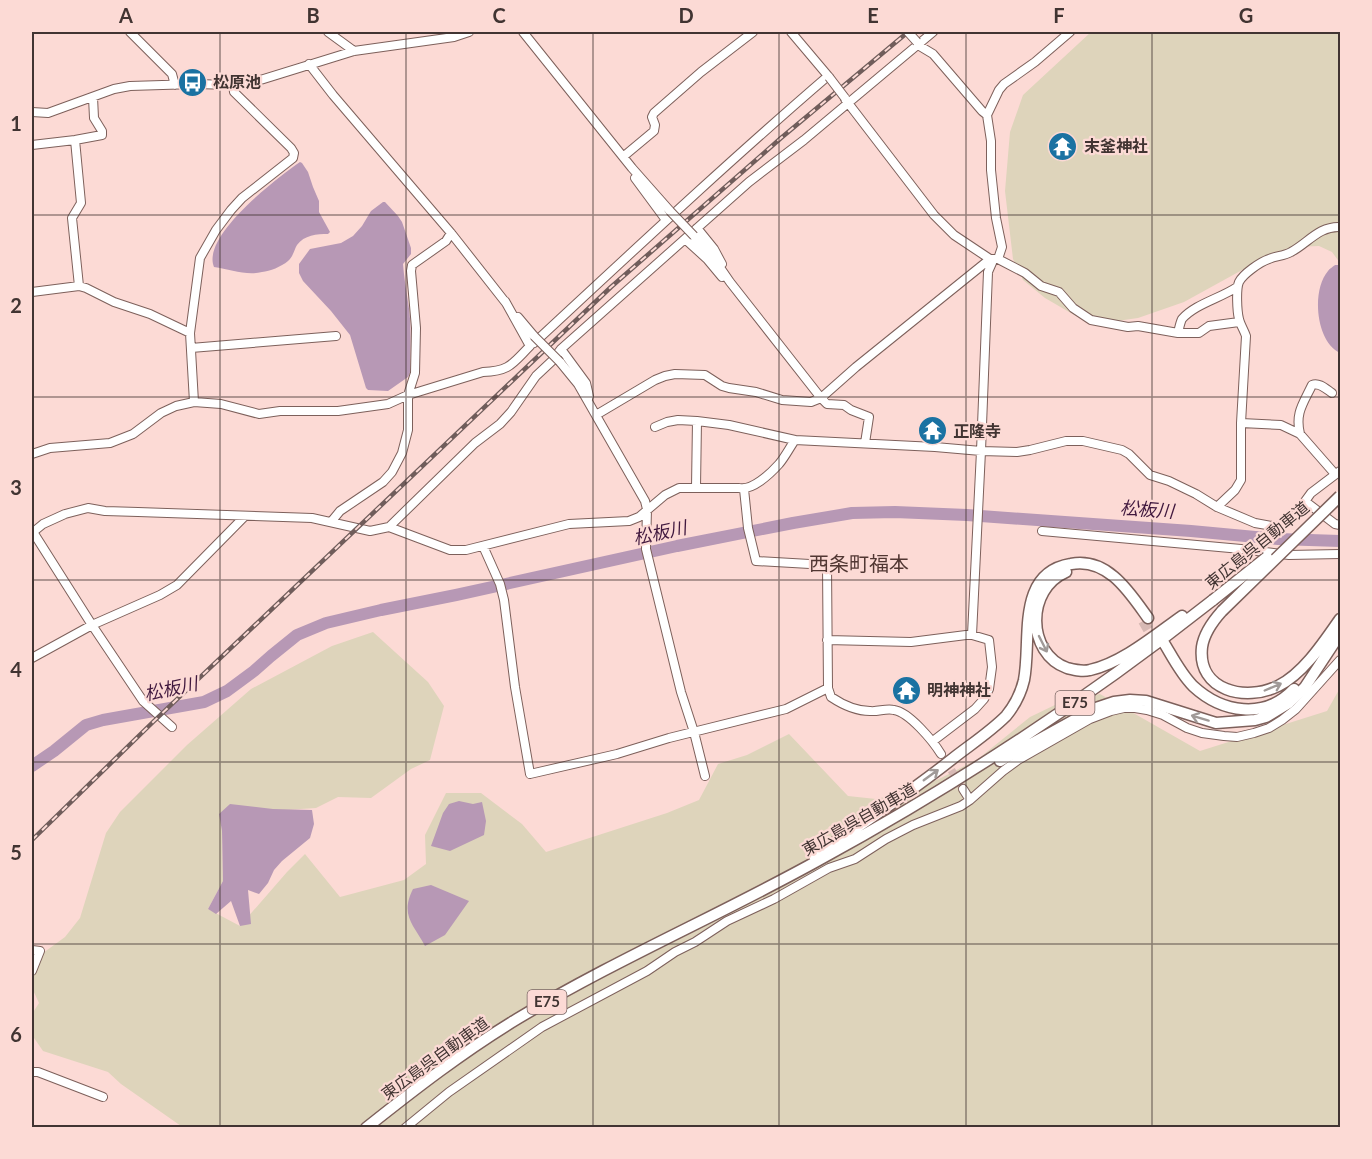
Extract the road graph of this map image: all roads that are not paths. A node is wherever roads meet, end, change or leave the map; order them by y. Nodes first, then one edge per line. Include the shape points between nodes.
1 (130, 32) edge
2 (328, 32) edge
3 (466, 32) edge
4 (523, 32) edge
5 (753, 32) edge
6 (791, 32) edge
7 (908, 32) edge
8 (933, 32) edge
9 (1070, 32) edge
10 (918, 43) junction
11 (354, 51) junction
12 (309, 64) junction
13 (828, 76) junction
14 (175, 85) junction
15 (233, 85) junction
16 (93, 98) junction
17 (846, 100) junction
18 (32, 112) edge
19 (987, 115) junction
20 (75, 140) junction
21 (32, 145) edge
22 (624, 156) junction
23 (632, 168) junction
24 (666, 220) junction
25 (1341, 226) edge
26 (695, 232) junction
27 (451, 233) junction
28 (685, 239) junction
29 (994, 259) junction
30 (730, 282) junction
31 (79, 286) junction
32 (1237, 287) junction
33 (32, 292) edge
34 (505, 301) junction
35 (1239, 322) junction
36 (190, 333) junction
37 (1178, 333) junction
38 (336, 336) dead end
39 (530, 346) junction
40 (191, 348) junction
41 (561, 349) junction
42 (1332, 393) dead end
43 (408, 395) junction
44 (821, 398) junction
45 (587, 400) junction
46 (194, 402) junction
47 (596, 415) junction
48 (698, 421) junction
49 (1241, 423) junction
50 (655, 427) dead end
51 (1300, 434) junction
52 (795, 440) junction
53 (865, 443) junction
54 (981, 451) junction
55 (32, 454) edge
56 (1338, 472) edge
57 (696, 487) junction
58 (744, 489) junction
59 (1341, 496) edge
60 (1306, 502) junction
61 (1217, 507) junction
62 (647, 509) junction
63 (245, 516) junction
64 (643, 519) junction
65 (331, 522) junction
66 (1341, 525) edge
67 (389, 527) junction
68 (1042, 531) dead end
69 (32, 533) edge
70 (483, 546) junction
71 (1341, 554) edge
72 (1212, 598) junction
73 (1341, 619) edge
74 (92, 625) junction
75 (1341, 634) edge
76 (972, 635) junction
77 (1327, 638) junction
78 (826, 640) junction
79 (32, 658) edge
80 (1341, 660) edge
81 (828, 688) junction
82 (1277, 712) junction
83 (172, 727) dead end
84 (694, 732) junction
85 (933, 741) junction
86 (941, 754) tunnel mouth
87 (705, 776) dead end
88 (963, 789) tunnel mouth
89 (930, 796) junction
90 (970, 800) junction
91 (743, 901) junction
92 (32, 950) edge
93 (32, 971) edge
94 (32, 1072) edge
95 (103, 1097) dead end
96 (366, 1128) edge
97 (405, 1128) edge

1 - 14 street via 172,74
2 - 11 street
3 - 11 street
4 - 22 street
5 - 22 street via 654,113 654,131
6 - 13 street
7 - 10 street, bridge
8 - 10 street
9 - 19 street via 1004,84
10 - 17 street
10 - 19 street via 933,54
11 - 12 street
12 - 15 street
12 - 27 street
13 - 17 street, bridge
13 - 24 street
14 - 15 street
14 - 16 street via 130,86
15 - 36 street via 234,92 294,153 293,158 242,198 205,248 200,258
16 - 18 street via 48,112
16 - 20 street via 94,118 102,135
17 - 26 street
17 - 29 street via 934,215 954,235
19 - 29 street via 1002,247
20 - 21 street
20 - 31 street via 81,202 72,219
22 - 23 street
23 - 24 street
23 - 26 street, bridge via 670,211
24 - 39 street
25 - 32 street via 1327,228 1294,251 1258,264 1240,279
26 - 28 street
26 - 30 street
27 - 34 street
27 - 43 street via 446,241 412,265 415,373
28 - 30 street via 707,258 726,283
28 - 41 street
29 - 37 street via 1059,292 1091,320
29 - 44 street
29 - 54 street via 988,272
30 - 44 street
31 - 33 street
31 - 36 street
32 - 35 street
32 - 37 street via 1181,320
34 - 39 street
34 - 45 street, bridge via 560,362
35 - 37 street via 1209,326 1199,333
35 - 49 street via 1246,336
36 - 40 street
38 - 40 street
39 - 43 street via 507,369 483,372
40 - 46 street
41 - 45 street via 586,383 590,396
41 - 67 street via 500,424 475,443
42 - 51 street via 1318,384 1312,385 1299,413
43 - 46 street via 388,404 338,411 259,414
43 - 65 street via 408,430 392,472
44 - 47 street via 811,402 782,400 722,386 705,375 675,374 655,380
44 - 53 street via 827,404 844,405 869,417
45 - 47 street
46 - 55 street via 160,413 133,434 110,443 50,448
47 - 62 street
48 - 50 street via 678,420
48 - 52 street
48 - 57 street
49 - 51 street via 1281,425
49 - 61 street via 1242,480
51 - 56 street
52 - 53 street
52 - 58 street via 780,464
53 - 54 street
54 - 61 street via 1023,451 1066,441 1107,446 1128,454 1150,475
54 - 76 street
56 - 60 street via 1311,493
57 - 58 street
57 - 62 street via 679,488
58 - 78 street via 756,561 826,565
59 - 72 highway, 東広島呉自動車道 / E75, bridge
59 -> 77 highway, bridge via 1222,610 1206,634 1202,658 1205,670 1223,688 1249,694 1264,692 1293,677
60 - 61 street via 1278,526 1255,523
60 - 66 street
62 - 64 street
63 - 65 street
63 - 69 street via 88,508 65,514
63 - 74 street via 177,585
64 - 70 street via 569,524
64 - 84 street via 646,549
65 - 67 street via 370,531
67 - 70 street via 450,550
68 - 71 street via 1289,555
69 - 74 street
70 - 84 street via 504,600 530,774
72 - 89 highway, 東広島呉自動車道 / E75 via 1071,705
91 -> 72 highway via 859,827 1006,716 1018,699 1024,680 1032,598 1049,573 1073,563 1099,567 1126,587 1146,620 1110,581 1095,572 1070,571 1053,580 1040,597 1036,627 1041,645 1052,659 1076,671 1089,671 1122,657
73 - 77 highway
74 - 79 street
74 - 83 street via 143,701
75 - 82 highway via 1305,687
76 - 78 street via 911,642
76 - 85 street via 989,640 989,688 975,709
77 - 82 highway via 1311,668 1289,694 1269,706 1249,710 1206,697 1161,646 1185,686 1209,705 1238,715
78 - 81 street
80 - 90 street via 1296,709 1254,734 1212,735 1147,710 1111,711 1018,760
81 - 84 street via 786,709
81 - 85 street via 831,697 857,710 896,710 904,714
82 -> 89 highway via 1255,720 1216,723 1146,701 1114,702
84 - 87 street
85 - 86 street
88 - 90 street
89 - 91 highway, 東広島呉自動車道 / E75
90 - 97 street via 913,825 855,859 829,868 727,921 647,971 542,1027
91 - 96 highway, 東広島呉自動車道 / E75 via 516,1020 453,1061
92 - 93 street via 40,951
94 - 95 street

